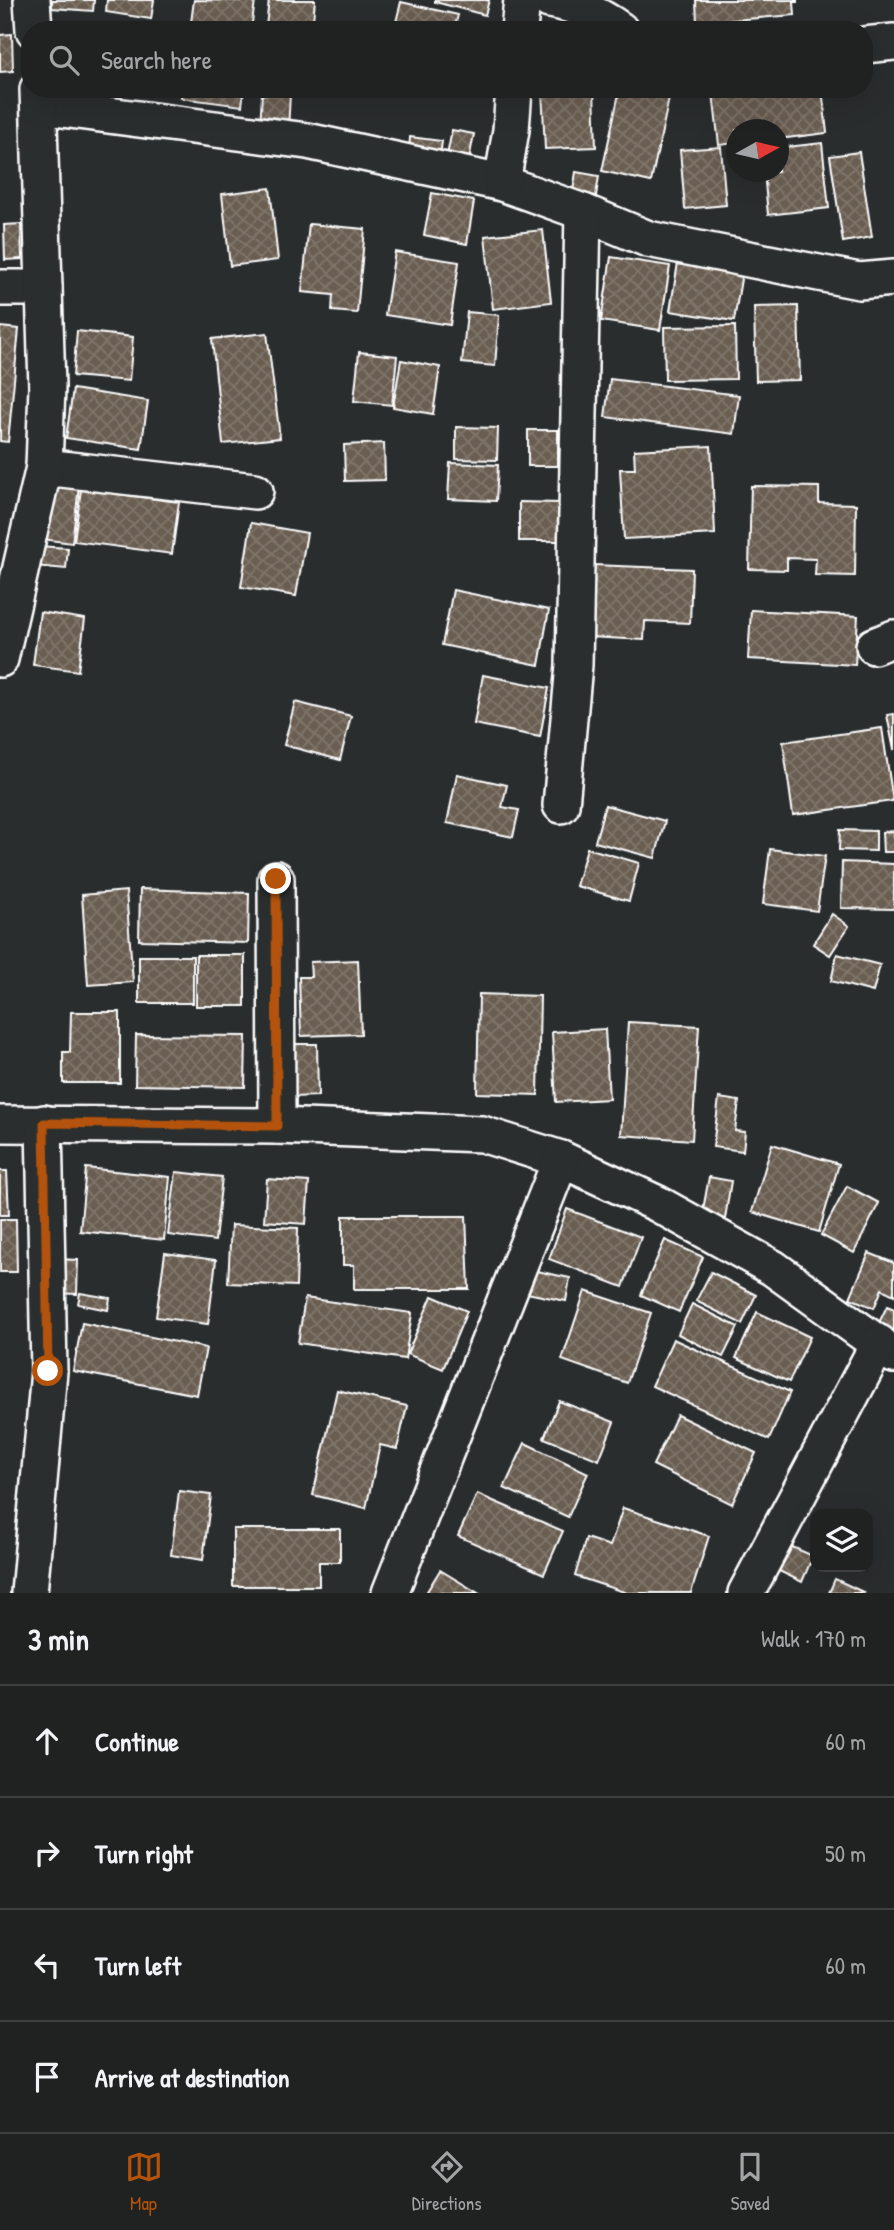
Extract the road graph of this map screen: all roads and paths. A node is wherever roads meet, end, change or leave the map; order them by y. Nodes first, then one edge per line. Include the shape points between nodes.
1 (32, 0) edge
2 (522, 0) edge
3 (549, 0) edge
4 (33, 21) edge
5 (520, 21) edge
6 (607, 21) edge
7 (894, 42) edge
8 (873, 44) edge
9 (38, 98) edge
10 (513, 98) edge
11 (502, 183) junction
12 (583, 212) junction
13 (894, 278) edge
14 (0, 288) edge
15 (44, 288) junction
16 (44, 467) junction
17 (255, 491) dead end
18 (0, 659) edge
19 (561, 804) dead end
20 (276, 879) dead end
21 (44, 1123) junction
22 (0, 1124) edge
23 (277, 1126) junction
24 (561, 1159) junction
25 (886, 1349) edge
26 (29, 1593) edge
27 (390, 1593) edge
28 (746, 1593) edge

1 - 4 street
2 - 5 street
3 - 6 street
7 - 8 street
9 - 11 street via 307,141
9 - 15 street
10 - 11 street
11 - 12 street
12 - 13 street via 648,239 859,281
12 - 19 street via 574,665
14 - 15 street
15 - 16 street
16 - 17 street
16 - 18 street
20 - 23 street
21 - 22 street
21 - 23 street
21 - 26 street via 48,1371
23 - 24 street via 482,1134
24 - 25 street via 658,1204 773,1268
24 - 27 street
25 - 28 street

